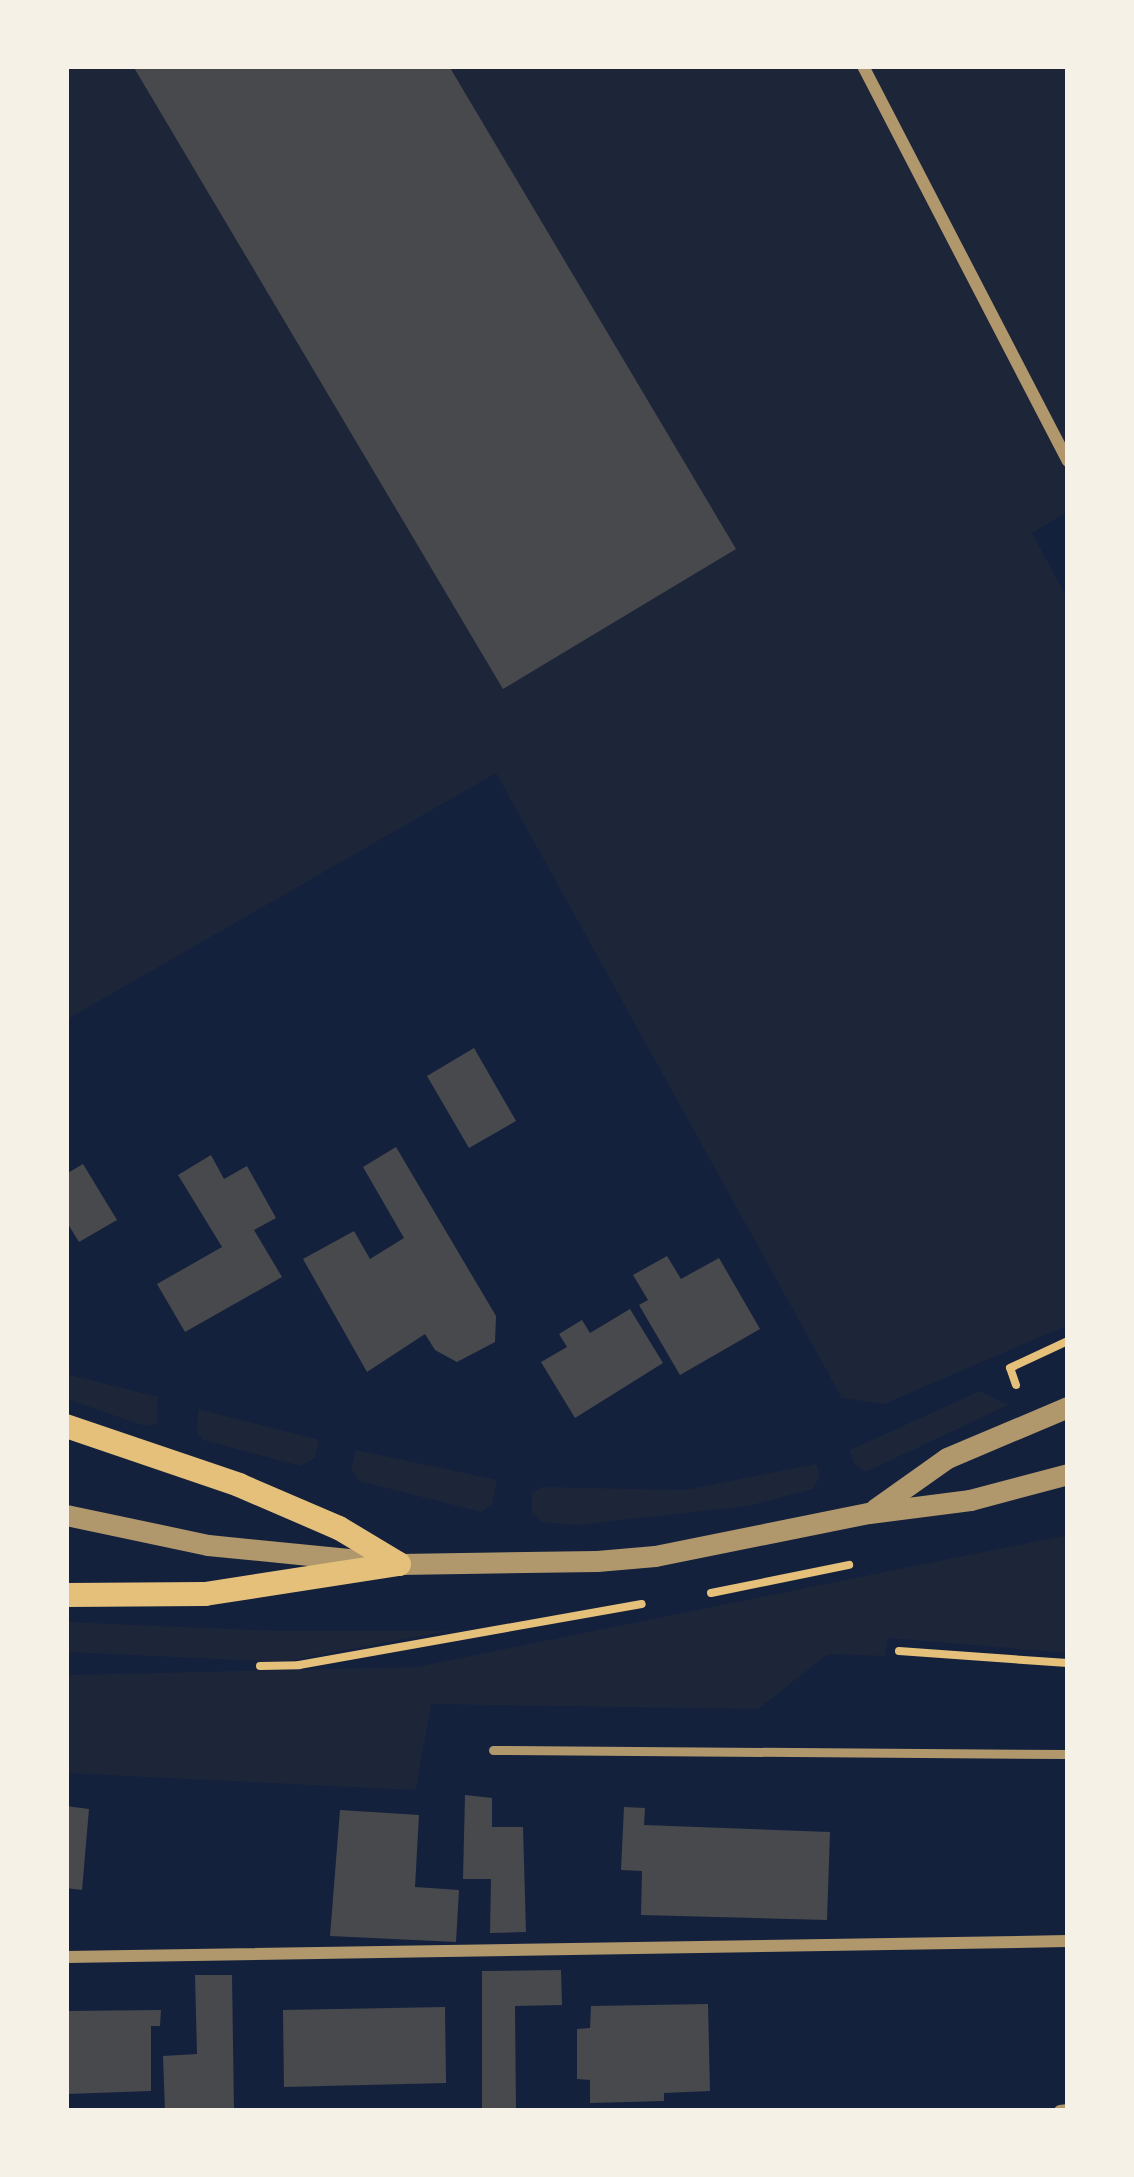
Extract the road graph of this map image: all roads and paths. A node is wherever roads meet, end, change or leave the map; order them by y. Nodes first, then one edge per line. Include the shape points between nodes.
1 (863, 66) edge
2 (1068, 461) edge
3 (1068, 1341) edge
4 (1010, 1368) dead end
5 (1068, 1407) edge
6 (66, 1426) edge
7 (1068, 1474) edge
8 (869, 1513) junction
9 (66, 1515) edge
10 (399, 1564) junction
11 (66, 1595) edge
12 (899, 1651) dead end
13 (1068, 1664) edge
14 (494, 1750) dead end
15 (1068, 1754) edge
16 (1068, 1941) edge
17 (66, 1957) edge

1 - 2 street
3 - 4 path
5 - 8 street via 946,1458
6 - 10 main road via 239,1485
7 - 8 street via 970,1500
8 - 10 street via 655,1556
9 - 10 street via 208,1546
10 - 11 main road via 206,1594
12 - 13 path
14 - 15 lane
16 - 17 street

